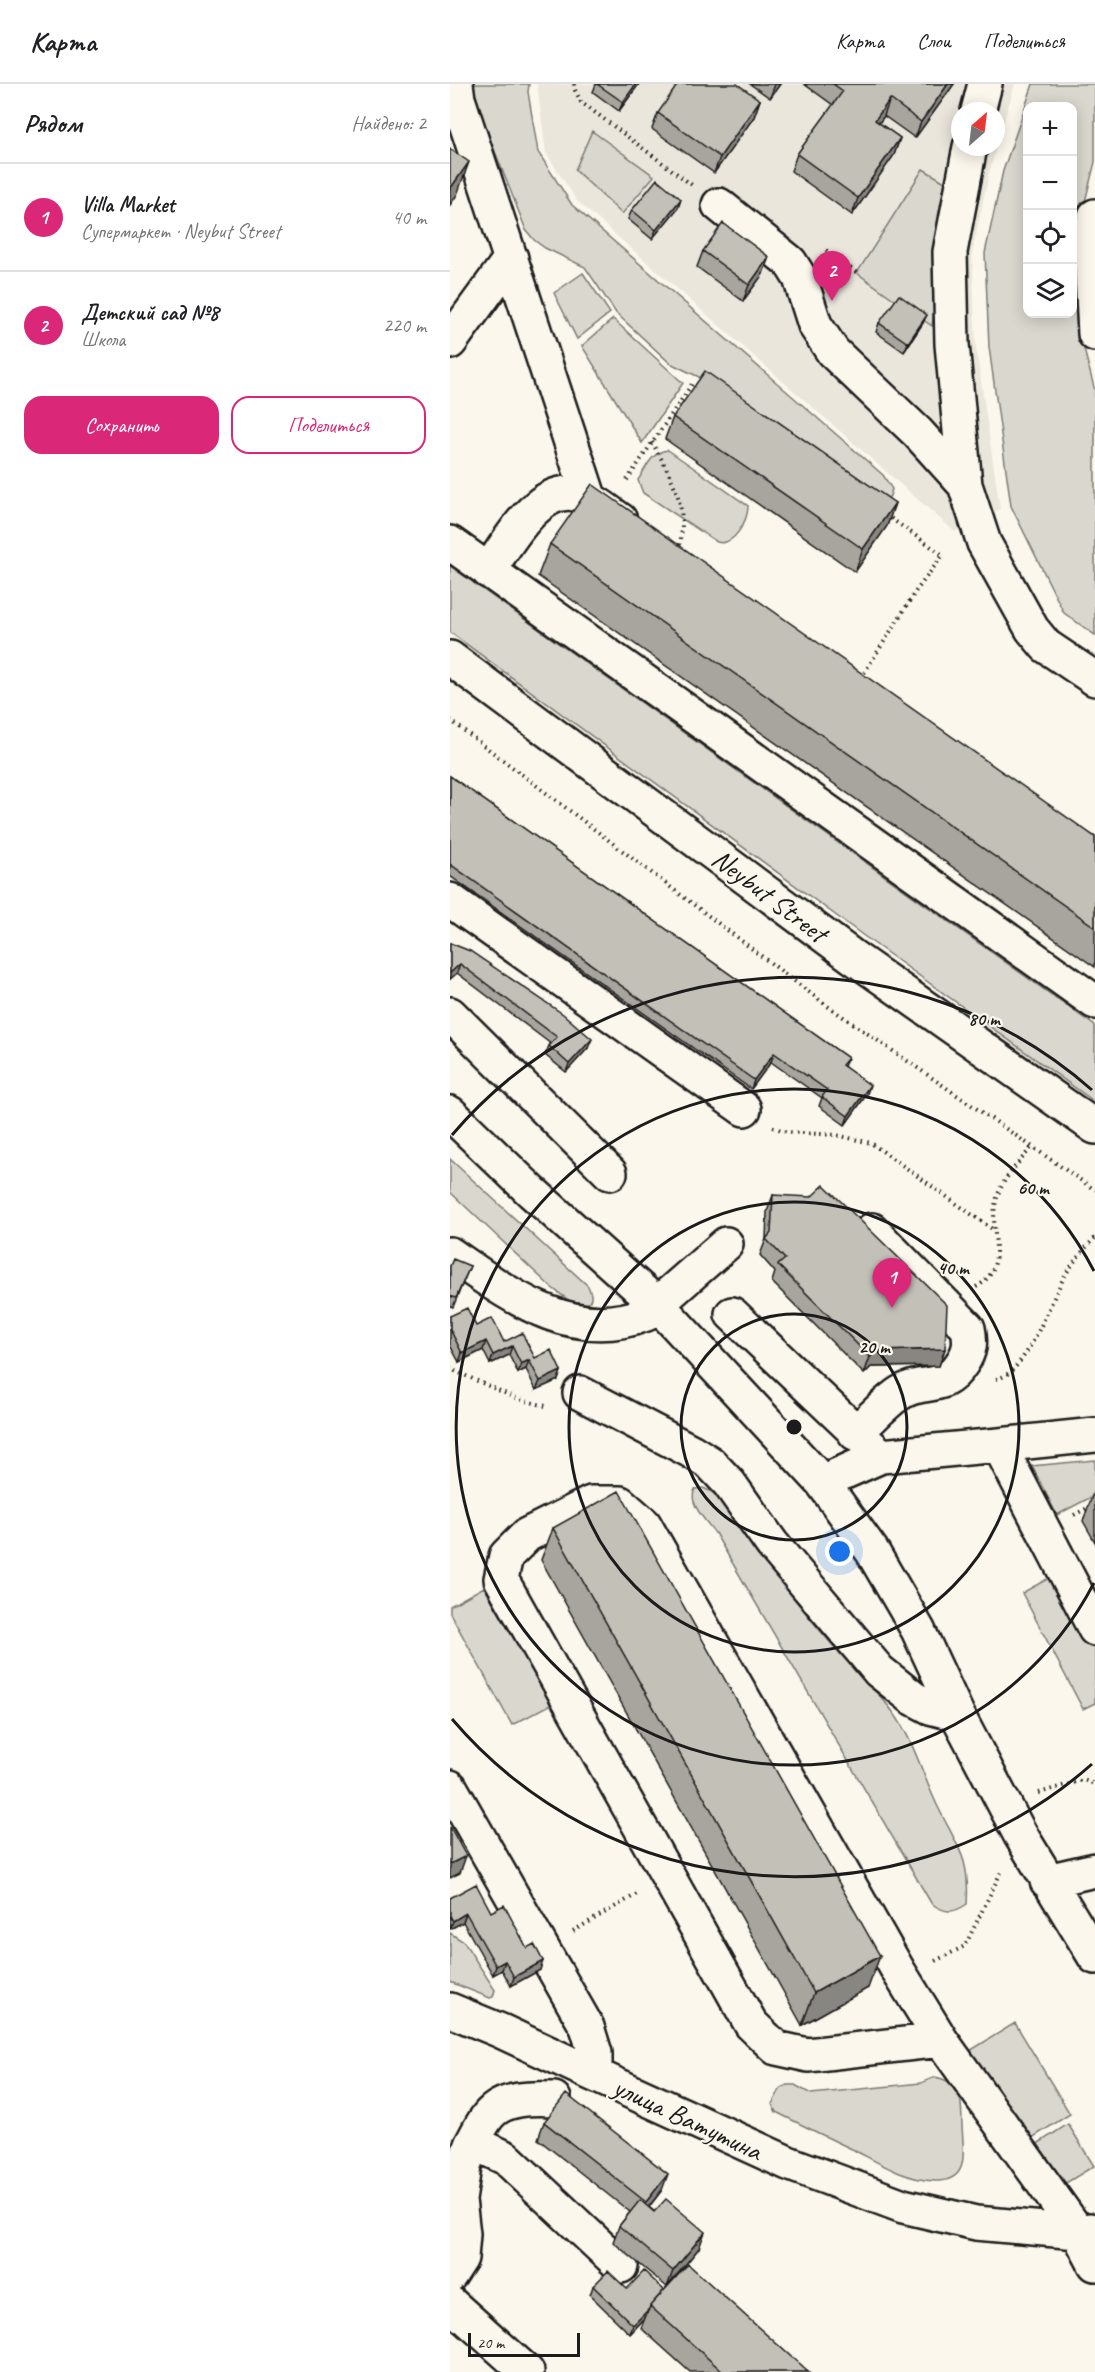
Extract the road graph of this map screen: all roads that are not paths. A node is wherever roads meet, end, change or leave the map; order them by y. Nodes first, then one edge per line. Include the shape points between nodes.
1 (456, 84) edge
2 (985, 84) edge
3 (980, 102) edge
4 (968, 156) edge
5 (718, 205) road end
6 (1095, 216) edge
7 (511, 258) junction
8 (1095, 334) edge
9 (450, 342) edge
10 (965, 484) junction
11 (598, 505) junction
12 (450, 543) edge
13 (676, 560) edge
14 (488, 571) junction
15 (450, 658) edge
16 (1095, 679) edge
17 (450, 900) edge
18 (1095, 1002) edge
19 (450, 1014) edge
20 (744, 1109) road end
21 (450, 1113) edge
22 (1095, 1127) edge
23 (610, 1173) dead end
24 (872, 1230) edge
25 (726, 1244) dead end
26 (450, 1254) edge
27 (658, 1305) junction
28 (732, 1314) dead end
29 (585, 1396) road end
30 (855, 1433) junction
31 (1095, 1435) edge
32 (999, 1445) junction
33 (881, 1456) junction
34 (822, 1482) junction
35 (1095, 1629) edge
36 (957, 1714) junction
37 (450, 1788) edge
38 (450, 1822) edge
39 (1095, 1870) edge
40 (479, 1874) dead end
41 (1047, 1881) junction
42 (1095, 1957) edge
43 (450, 2010) edge
44 (941, 2040) junction
45 (595, 2075) junction
46 (555, 2099) dead end
47 (471, 2145) junction
48 (1086, 2230) edge
49 (1095, 2264) edge
50 (621, 2266) dead end
51 (450, 2275) edge
52 (450, 2303) edge
53 (526, 2372) edge

1 - 7 street
2 - 3 street
4 - 10 street via 950,252 952,344
5 - 10 street via 790,262 800,278 815,325 833,352
6 - 8 street via 1090,234
7 - 9 street
7 - 11 street
10 - 16 street via 984,543 1032,630 1046,646
11 - 13 street
11 - 14 street via 574,494 556,495 537,504
12 - 14 street
14 - 18 street
15 - 22 street, Neybut Street via 854,957
17 - 20 street
19 - 23 street
21 - 27 street
24 - 30 street via 968,1328 971,1342 968,1355 953,1377 898,1395
25 - 27 street
26 - 27 street via 509,1294 571,1322 604,1325 646,1314
27 - 34 street
28 - 30 street
29 - 36 street via 710,1463 879,1671 913,1698
30 - 33 street
31 - 32 street
32 - 33 street
32 - 35 street
33 - 34 street
34 - 36 street via 872,1551 918,1630
36 - 41 street
37 - 45 street, улица Ватутина via 587,2027 595,2053
38 - 40 street
39 - 41 street
41 - 42 street
43 - 45 street
44 - 44 street via 808,2055 776,2048 751,2024 501,1579 506,1556 527,1535 591,1503 620,1503 644,1524
44 - 48 street
45 - 48 street, улица Ватутина via 788,2163 903,2206 976,2223
46 - 47 street via 533,2098 502,2106 489,2115
47 - 50 street via 506,2158
47 - 51 street via 459,2200 461,2258
48 - 49 street
52 - 53 street

